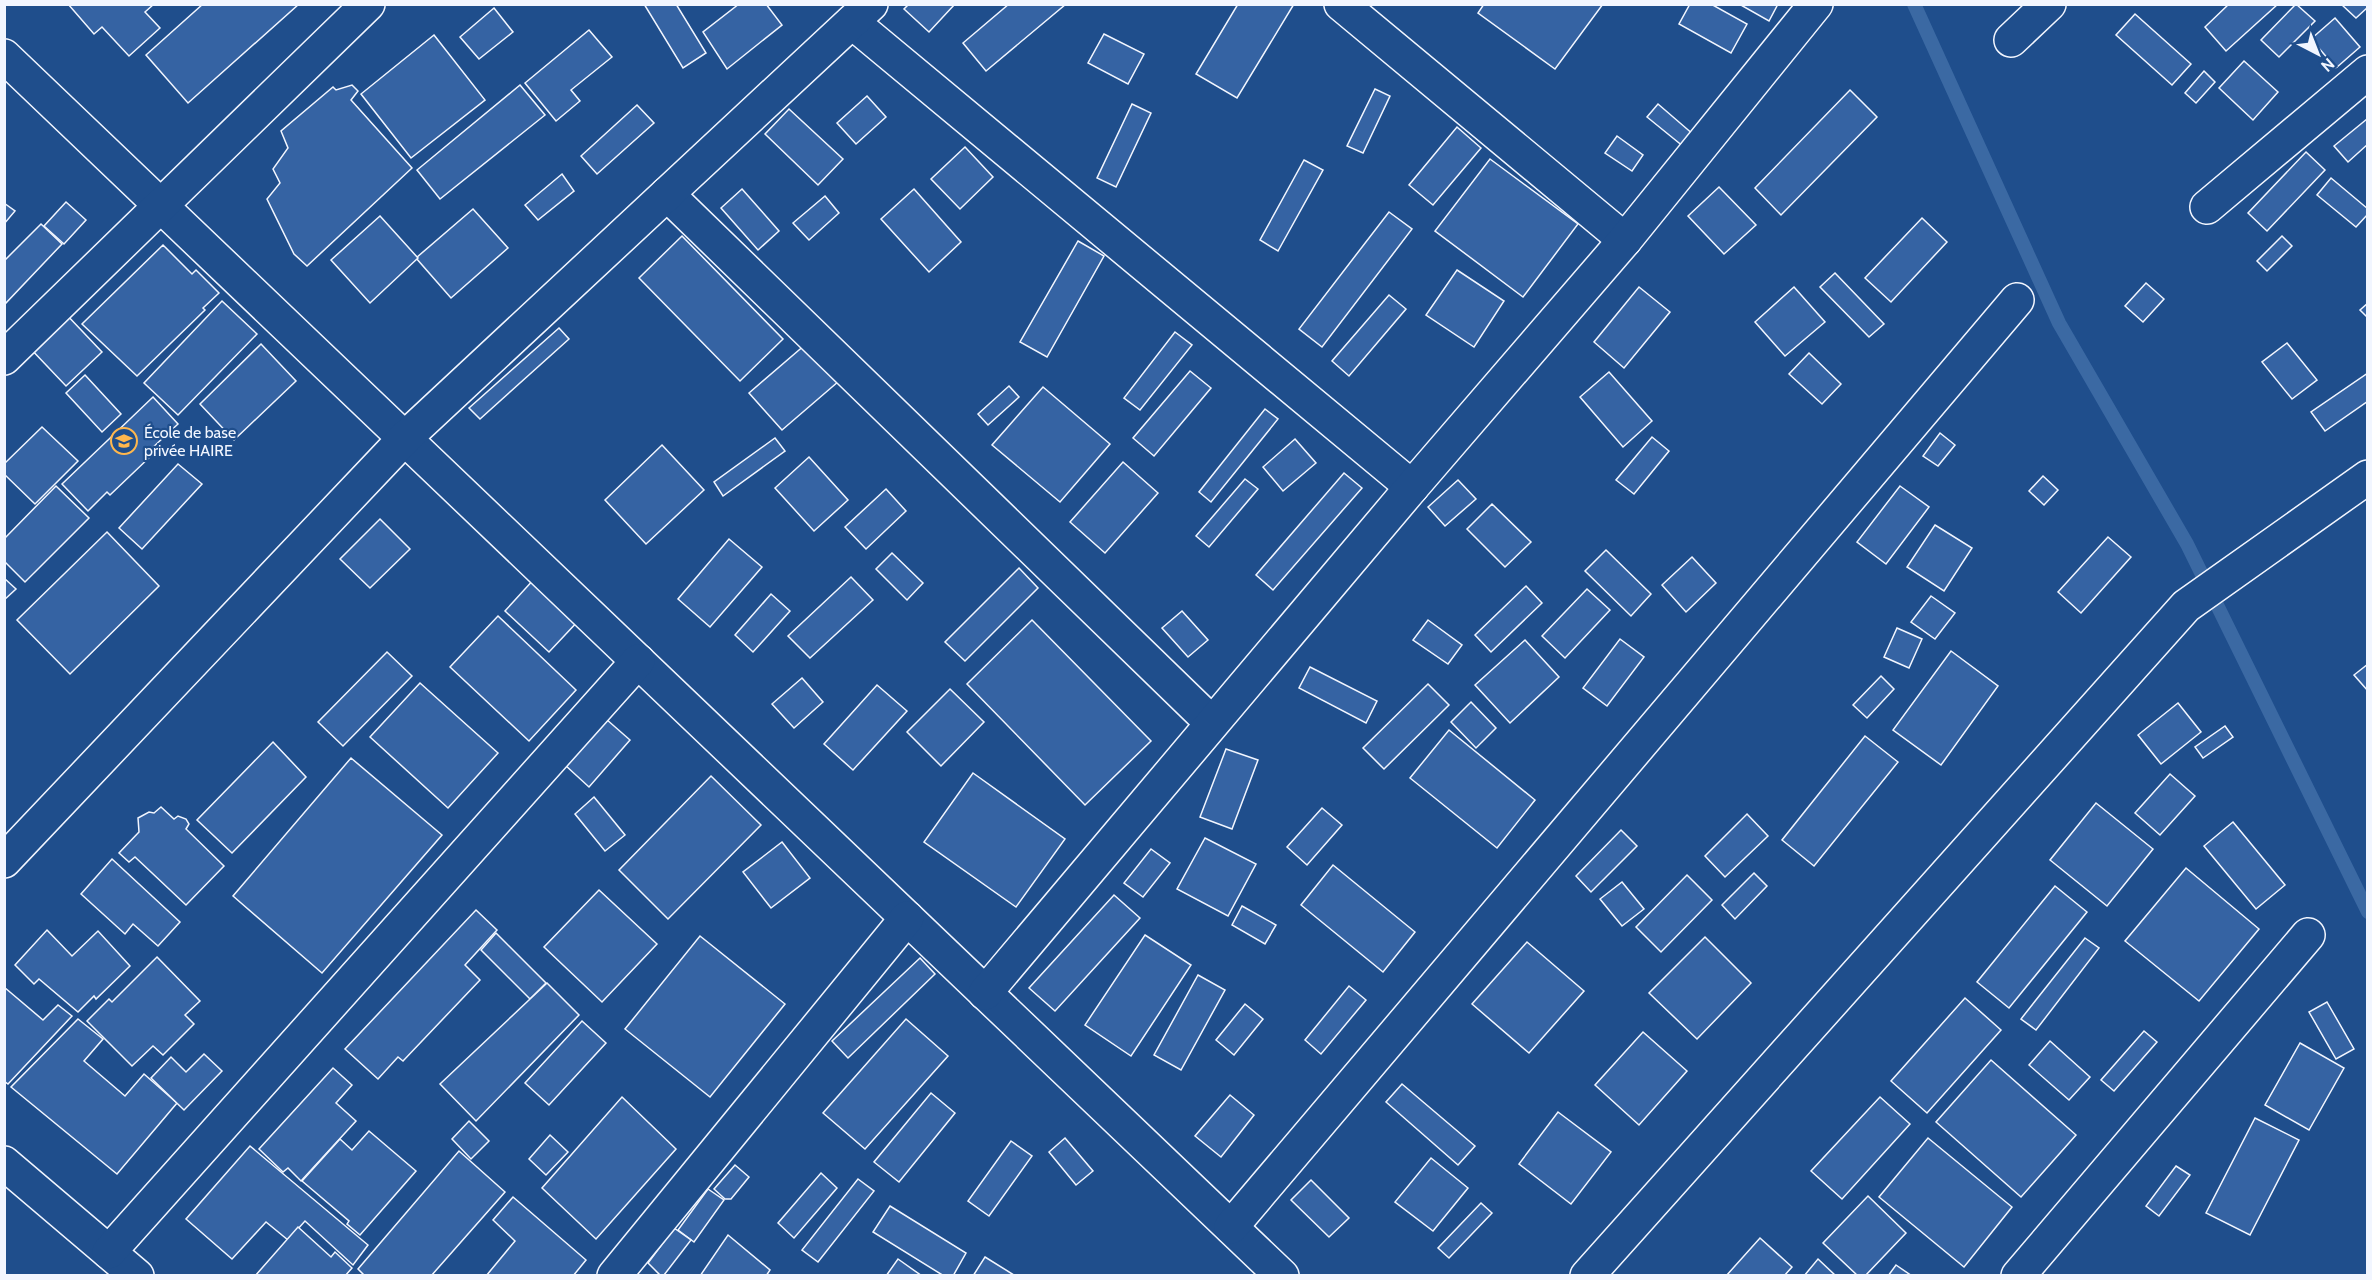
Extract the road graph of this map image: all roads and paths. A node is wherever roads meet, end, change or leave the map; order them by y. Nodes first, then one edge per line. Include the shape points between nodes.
1 (368, 4) edge
2 (1341, 4) edge
3 (1815, 4) edge
4 (2049, 4) edge
5 (861, 13) edge
6 (2010, 40) dead end
7 (4, 56) edge
8 (2367, 72) edge
9 (667, 194) junction
10 (161, 205) junction
11 (2207, 207) dead end
12 (1625, 240) junction
13 (2017, 300) dead end
14 (4, 358) edge
15 (405, 438) junction
16 (2367, 477) edge
17 (1412, 487) junction
18 (638, 661) junction
19 (1212, 723) junction
20 (4, 861) edge
21 (907, 918) junction
22 (2308, 935) dead end
23 (985, 993) junction
24 (4, 1163) edge
25 (1231, 1227) junction
26 (109, 1252) junction
27 (137, 1275) edge
28 (614, 1275) edge
29 (1282, 1275) edge
30 (1587, 1275) edge
31 (2018, 1275) edge

1 - 10 street
2 - 12 street
3 - 12 street
4 - 6 street
5 - 9 street
5 - 17 street
7 - 10 street
8 - 11 street
9 - 15 street
9 - 19 street
10 - 14 street
10 - 15 street
12 - 17 street
13 - 25 street
15 - 18 street
15 - 20 street
16 - 30 street via 2186,606
17 - 19 street
18 - 21 street
18 - 26 street
19 - 23 street
21 - 23 street
21 - 28 street
22 - 31 street
23 - 25 street
24 - 26 street
25 - 29 street
26 - 27 street

